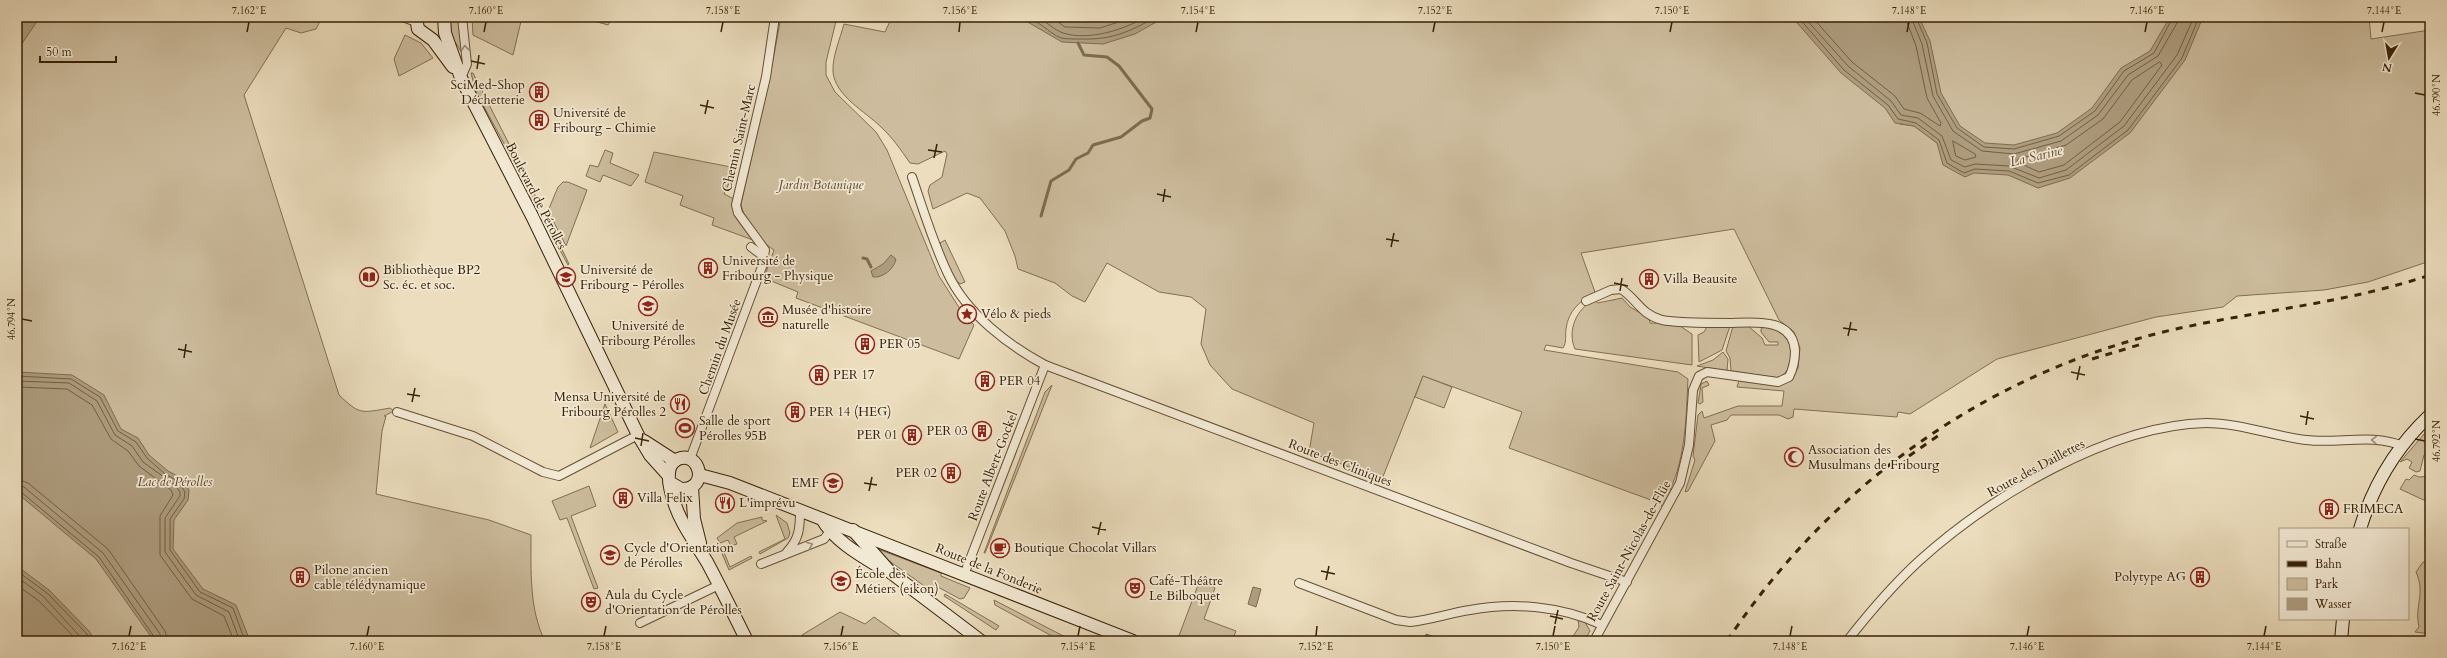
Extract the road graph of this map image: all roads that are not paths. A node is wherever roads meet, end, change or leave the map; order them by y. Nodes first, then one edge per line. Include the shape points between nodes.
1 (403, 17) edge
2 (462, 17) edge
3 (775, 17) edge
4 (416, 19) edge
5 (444, 21) edge
6 (428, 34) junction
7 (460, 78) junction
8 (912, 177) dead end
9 (751, 247) dead end
10 (763, 256) junction
11 (1586, 301) dead end
12 (1045, 365) junction
13 (397, 412) dead end
14 (2430, 416) edge
15 (638, 434) junction
16 (2403, 446) junction
17 (690, 459) junction
18 (675, 461) junction
19 (700, 475) junction
20 (670, 479) junction
21 (692, 488) junction
22 (800, 511) junction
23 (832, 528) junction
24 (2360, 528) edge
25 (853, 530) junction
26 (786, 553) junction
27 (707, 562) junction
28 (761, 564) dead end
29 (890, 572) junction
30 (964, 575) junction
31 (1299, 582) dead end
32 (1627, 582) junction
33 (719, 585) junction
34 (2343, 620) edge
35 (640, 623) dead end
36 (1602, 625) junction
37 (747, 641) edge
38 (981, 641) edge
39 (1133, 641) edge
40 (1594, 641) edge
41 (1847, 641) edge
42 (2341, 641) edge

1 - 4 street
7 -> 2 street via 467,64
3 - 10 street, Chemin Saint-Marc via 766,77 736,205 738,213 763,246
4 - 6 main road via 418,28
5 - 6 main road via 435,33
5 - 7 main road
6 - 7 main road
7 - 15 main road, Boulevard de Pérolles
8 - 12 street, Route des Cliniques via 949,276 967,304 1011,344
9 - 10 street
10 - 17 street, Chemin du Musée via 763,264 740,328
11 - 32 street, Route Saint-Nicolas-de-Flüe via 1611,290 1621,289 1643,311 1662,320 1732,323 1753,321 1772,324 1785,329 1792,337 1794,346 1792,372 1784,380 1768,381 1707,372 1699,376 1693,390 1689,445 1680,483
12 - 30 street, Route Albert-Gockel
12 - 32 street, Route des Cliniques
13 - 15 street via 473,436 543,472 559,476
14 - 16 main road
15 - 18 main road via 652,448
15 - 20 main road
16 - 24 main road via 2376,488
16 -> 41 street, Route des Daillettes via 2384,440 2307,440 2249,428 2206,423 2145,431 2075,457 1994,503 1919,561 1866,616
17 - 18 main road via 682,458
17 - 19 main road via 698,466
18 - 20 main road via 669,468
19 - 21 main road
19 - 22 main road via 730,483
20 - 21 main road via 681,489
20 - 27 main road via 677,511
21 - 27 main road via 695,529
22 - 23 main road via 822,519
22 - 26 street via 800,531
23 - 25 main road, Route de la Fonderie
26 -> 23 street via 824,539
23 - 29 main road via 869,560
25 - 29 main road
25 - 30 main road, Route de la Fonderie
26 - 28 street
27 - 33 main road
29 - 38 main road
30 - 39 main road, Route de la Fonderie
31 - 36 street via 1403,621 1422,621 1472,609 1504,606 1552,609 1576,614
32 - 36 street, Route Saint-Nicolas-de-Flüe
33 - 35 street
33 - 37 main road
34 - 42 main road
36 - 40 street, Route Saint-Nicolas-de-Flüe

